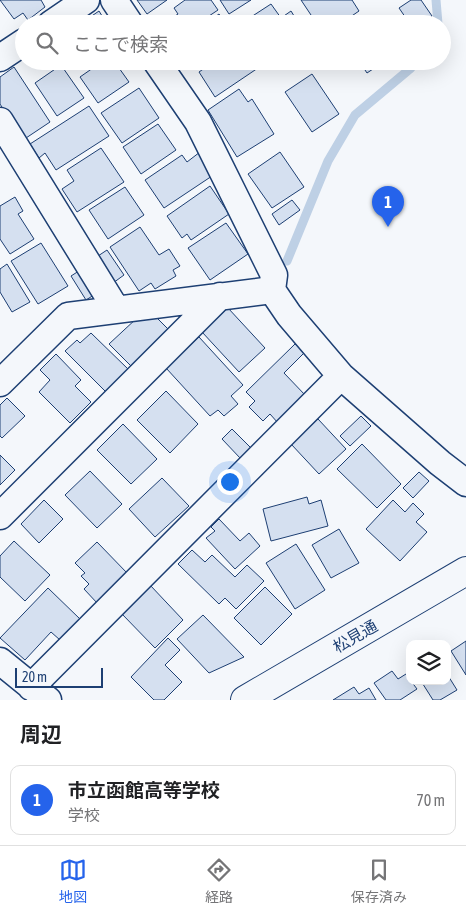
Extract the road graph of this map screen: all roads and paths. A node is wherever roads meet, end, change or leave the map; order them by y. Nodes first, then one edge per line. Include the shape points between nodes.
1 (86, 0) edge
2 (114, 0) edge
3 (64, 15) edge
4 (124, 15) edge
5 (15, 48) edge
6 (0, 58) edge
7 (162, 70) edge
8 (0, 121) edge
9 (272, 290) junction
10 (220, 296) junction
11 (116, 309) junction
12 (341, 376) junction
13 (0, 383) edge
14 (466, 483) edge
15 (0, 516) edge
16 (466, 571) edge
17 (0, 661) edge
18 (39, 694) edge
19 (245, 700) edge

1 - 3 street
2 - 4 street
5 - 6 street
7 - 9 street via 198,122 274,275
8 - 11 street
9 - 10 street
9 - 12 street
10 - 11 street
10 - 15 street
11 - 13 street via 68,316
12 - 14 street
12 - 18 street
16 - 19 street, 松見通
17 - 18 street

